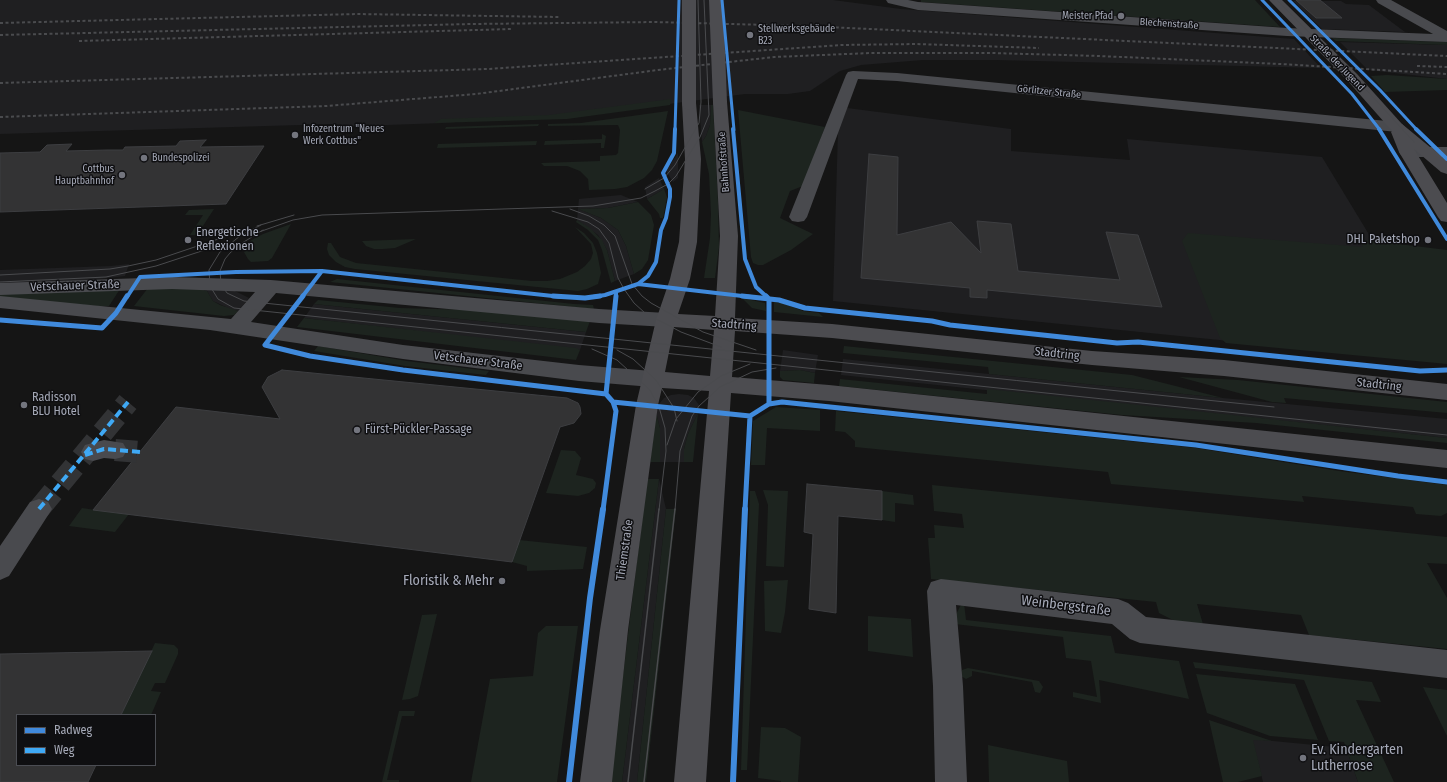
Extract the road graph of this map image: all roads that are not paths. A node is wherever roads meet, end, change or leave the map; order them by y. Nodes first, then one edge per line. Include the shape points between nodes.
1 (689, 0) edge
2 (716, 0) edge
3 (895, 0) edge
4 (1275, 0) edge
5 (1382, 0) edge
6 (1308, 33) junction
7 (1447, 37) edge
8 (1397, 127) junction
9 (1407, 152) junction
10 (1428, 152) junction
11 (1447, 152) edge
12 (1447, 169) edge
13 (798, 217) dead end
14 (1447, 217) edge
15 (271, 286) junction
16 (0, 289) edge
17 (0, 302) edge
18 (666, 320) junction
19 (725, 325) junction
20 (237, 326) junction
21 (652, 379) junction
22 (720, 385) junction
23 (1447, 392) edge
24 (1447, 459) edge
25 (39, 509) tunnel mouth
26 (0, 568) edge
27 (1447, 664) edge
28 (596, 782) edge
29 (690, 782) edge
30 (951, 782) edge

1 - 18 main road, bridge via 689,103 693,159 688,242 680,279
2 - 19 main road, Bahnhofstraße, bridge via 729,236
3 - 6 street, Blechenstraße via 918,6
4 - 6 main road, Straße der Jugend
5 - 7 street
6 - 7 street, Blechenstraße
6 - 8 main road, Straße der Jugend
8 - 9 main road, Straße der Jugend
8 - 10 main road, Straße der Jugend
8 - 13 street, Görlitzer Straße via 853,75
9 - 10 street
9 - 14 main road, Straße der Jugend
10 - 11 street
10 - 12 main road, Straße der Jugend
15 - 16 street, Vetschauer Straße via 172,283
15 - 18 street, Vetschauer Straße
15 - 20 street
17 - 20 street, Vetschauer Straße
18 - 19 main road, Stadtring
18 - 21 main road, Thiemstraße
19 - 22 main road
19 - 23 main road, Stadtring via 832,331
20 - 21 street, Vetschauer Straße via 402,352
21 - 22 main road, Vetschauer Straße
21 - 28 main road, Thiemstraße via 615,622
22 - 24 main road via 836,394
22 - 29 main road
25 - 26 street
27 - 30 street, Weinbergstraße via 1140,630 1118,612 941,591 948,686

